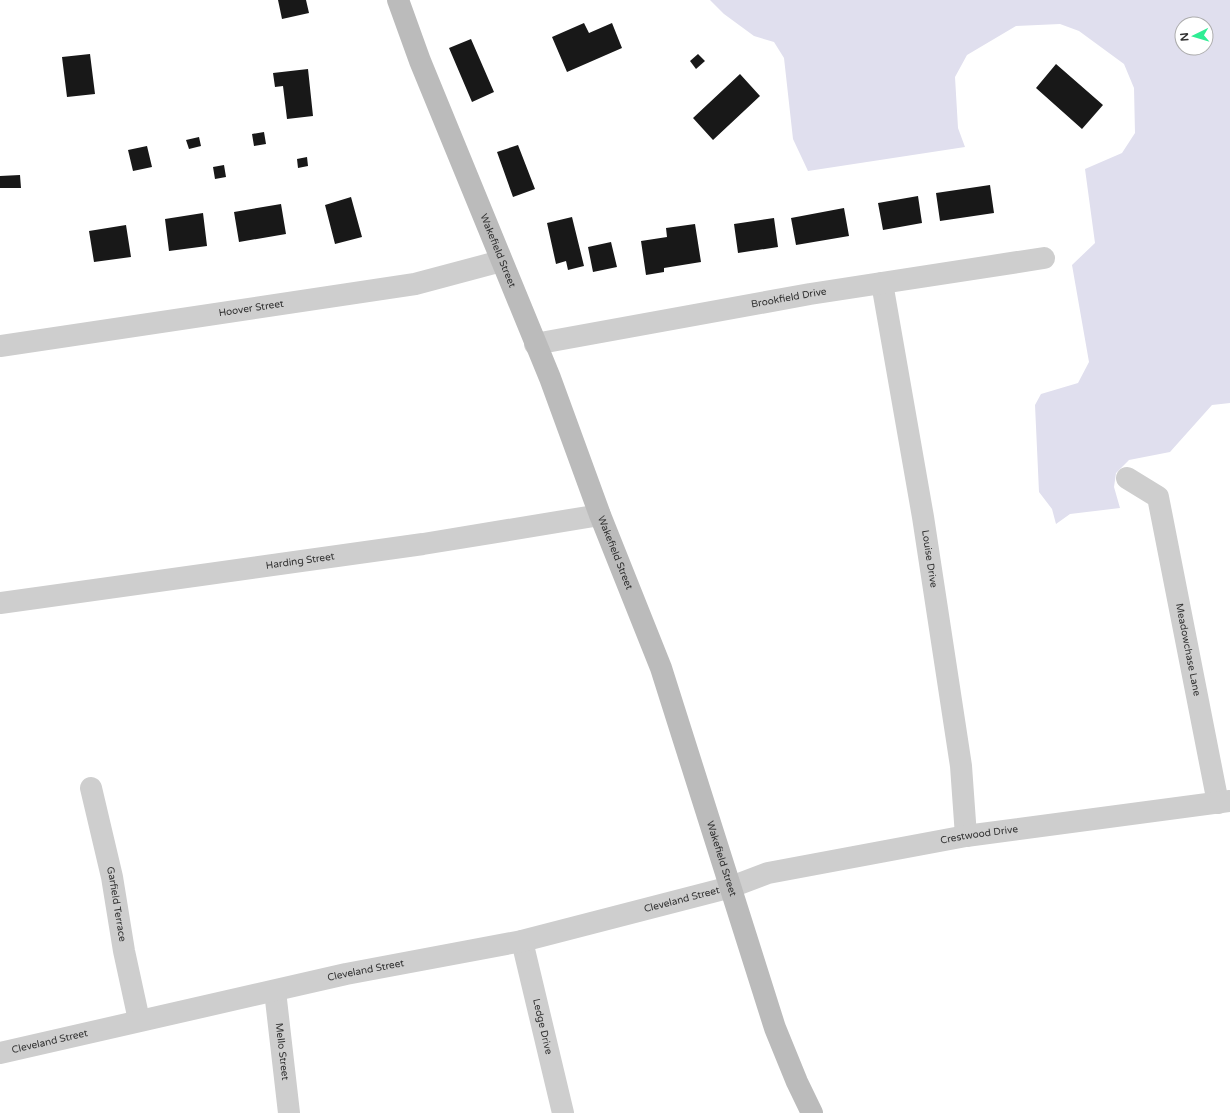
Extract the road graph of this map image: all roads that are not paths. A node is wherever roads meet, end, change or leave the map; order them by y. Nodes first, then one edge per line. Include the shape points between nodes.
1 (398, 0) edge
2 (1044, 258) dead end
3 (501, 261) junction
4 (882, 283) junction
5 (535, 344) junction
6 (0, 346) edge
7 (1127, 478) dead end
8 (600, 515) junction
9 (0, 603) edge
10 (91, 788) dead end
11 (1224, 802) edge
12 (966, 836) junction
13 (731, 887) junction
14 (522, 941) junction
15 (275, 991) junction
16 (139, 1020) junction
17 (0, 1053) edge
18 (289, 1113) edge
19 (563, 1113) edge
20 (812, 1113) edge

1 - 3 street, Wakefield Street
2 - 4 street, Brookfield Drive
3 - 5 street, Wakefield Street
3 - 6 street, Hoover Street via 415,284
4 - 5 street, Brookfield Drive
4 - 12 street, Louise Drive via 926,533 961,766
5 - 8 street, Wakefield Street
7 - 11 street, Meadowchase Lane via 1158,497
8 - 9 street, Harding Street via 400,547
8 - 13 street, Wakefield Street via 660,668
10 - 16 street, Garfield Terrace via 112,877
11 - 12 street, Crestwood Drive
12 - 13 street, Crestwood Drive via 768,873
13 - 14 street, Cleveland Street
13 - 20 street, Wakefield Street via 775,1028
14 - 15 street, Cleveland Street via 346,974
14 - 19 street, Ledge Drive
15 - 16 street, Cleveland Street
15 - 18 street, Mello Street
16 - 17 street, Cleveland Street

